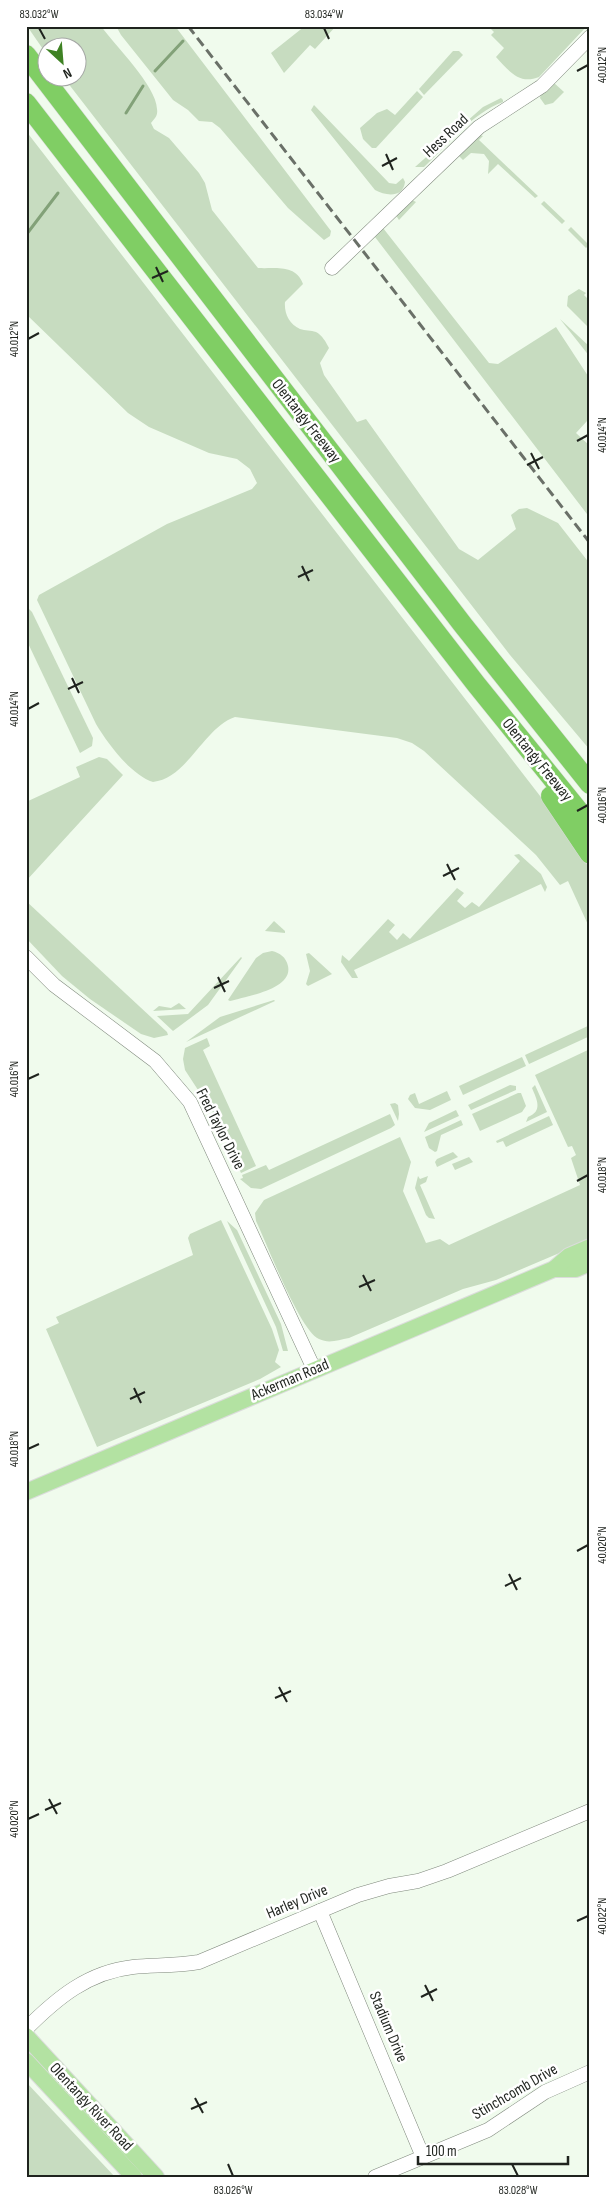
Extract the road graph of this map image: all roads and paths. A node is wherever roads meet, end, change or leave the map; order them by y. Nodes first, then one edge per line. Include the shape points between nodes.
1 (590, 37) edge
2 (26, 56) edge
3 (27, 104) edge
4 (332, 268) dead end
5 (496, 668) junction
6 (476, 684) junction
7 (590, 767) edge
8 (590, 784) edge
9 (590, 825) edge
10 (590, 854) edge
11 (26, 957) edge
12 (590, 1247) edge
13 (590, 1263) edge
14 (554, 1269) junction
15 (314, 1369) junction
16 (26, 1492) edge
17 (590, 1811) edge
18 (320, 1911) junction
19 (26, 2029) edge
20 (26, 2036) edge
21 (26, 2061) edge
22 (590, 2072) edge
23 (423, 2156) junction
24 (134, 2177) edge
25 (156, 2177) edge
26 (375, 2177) edge

1 - 4 street, Hess Road via 542,86 479,127
2 - 5 highway, Olentangy Freeway
3 - 6 highway, Olentangy Freeway
5 - 7 highway
5 - 8 highway, Olentangy Freeway
6 - 9 highway, Olentangy Freeway
6 - 10 highway
11 - 15 street, Fred Taylor Drive via 54,985 155,1061 190,1102
12 - 14 main road, Ackerman Road via 569,1256
13 - 14 main road, Ackerman Road via 576,1269
14 - 15 main road, Ackerman Road
15 - 16 main road, Ackerman Road
17 - 18 street, Harley Drive via 447,1871 358,1895
18 - 19 street, Harley Drive via 199,1962 132,1967 95,1976 60,1997
18 - 23 street, Stadium Drive
20 - 25 main road, Olentangy River Road
21 - 24 main road, Olentangy River Road
22 - 23 street, Stinchcomb Drive via 545,2092 488,2130
23 - 26 street, Stinchcomb Drive

